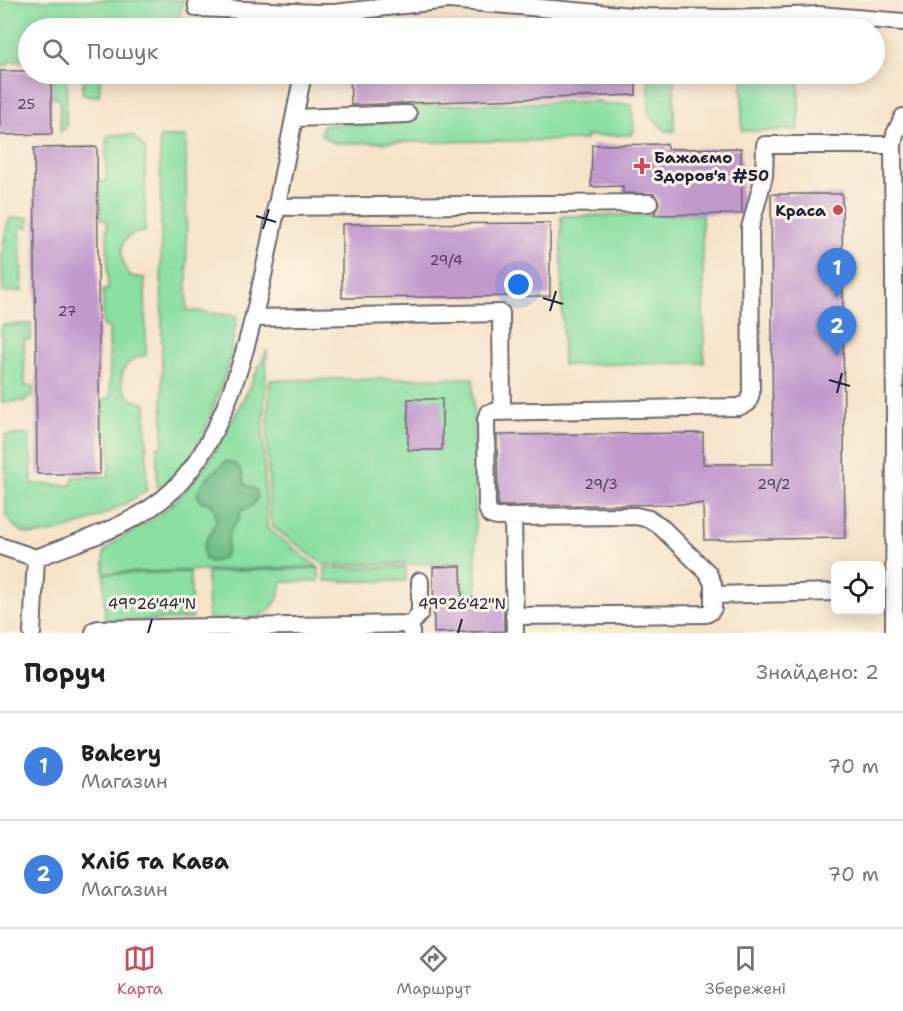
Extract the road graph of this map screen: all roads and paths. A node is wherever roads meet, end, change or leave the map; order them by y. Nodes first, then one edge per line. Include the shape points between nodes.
1 (197, 0) edge
2 (448, 0) edge
3 (287, 18) edge
4 (333, 18) edge
5 (729, 18) edge
6 (729, 18) edge
7 (855, 18) edge
8 (885, 20) edge
9 (903, 22) edge
10 (301, 84) edge
11 (408, 114) dead end
12 (903, 117) edge
13 (294, 118) junction
14 (893, 145) junction
15 (898, 175) edge
16 (649, 203) dead end
17 (276, 207) junction
18 (255, 318) junction
19 (502, 411) junction
20 (899, 419) edge
21 (513, 517) junction
22 (0, 546) edge
23 (36, 558) junction
24 (420, 581) dead end
25 (887, 591) edge
26 (831, 592) edge
27 (713, 595) junction
28 (515, 625) edge
29 (411, 628) edge
30 (32, 633) edge
31 (94, 633) edge
32 (894, 633) edge

1 - 3 lane via 197,8
2 - 4 lane
2 - 6 lane via 643,17
5 - 7 lane
8 - 9 lane
10 - 13 lane
11 - 13 lane
12 - 14 lane
13 - 17 lane
14 - 15 lane
14 - 19 lane via 765,145 764,176 750,228 748,403 738,407
15 - 20 lane
16 - 17 lane
17 - 18 lane
18 - 19 lane via 501,313
18 - 23 lane via 228,399 208,443 174,489 126,522
19 - 21 lane via 488,413 486,420 487,508 490,515
20 - 25 lane
21 - 27 lane via 649,519 708,573
21 - 28 lane
22 - 23 lane
23 - 30 lane
24 - 29 lane via 420,613
25 - 32 lane
26 - 27 lane
27 - 28 lane via 713,608 706,614
29 - 31 lane via 99,629

